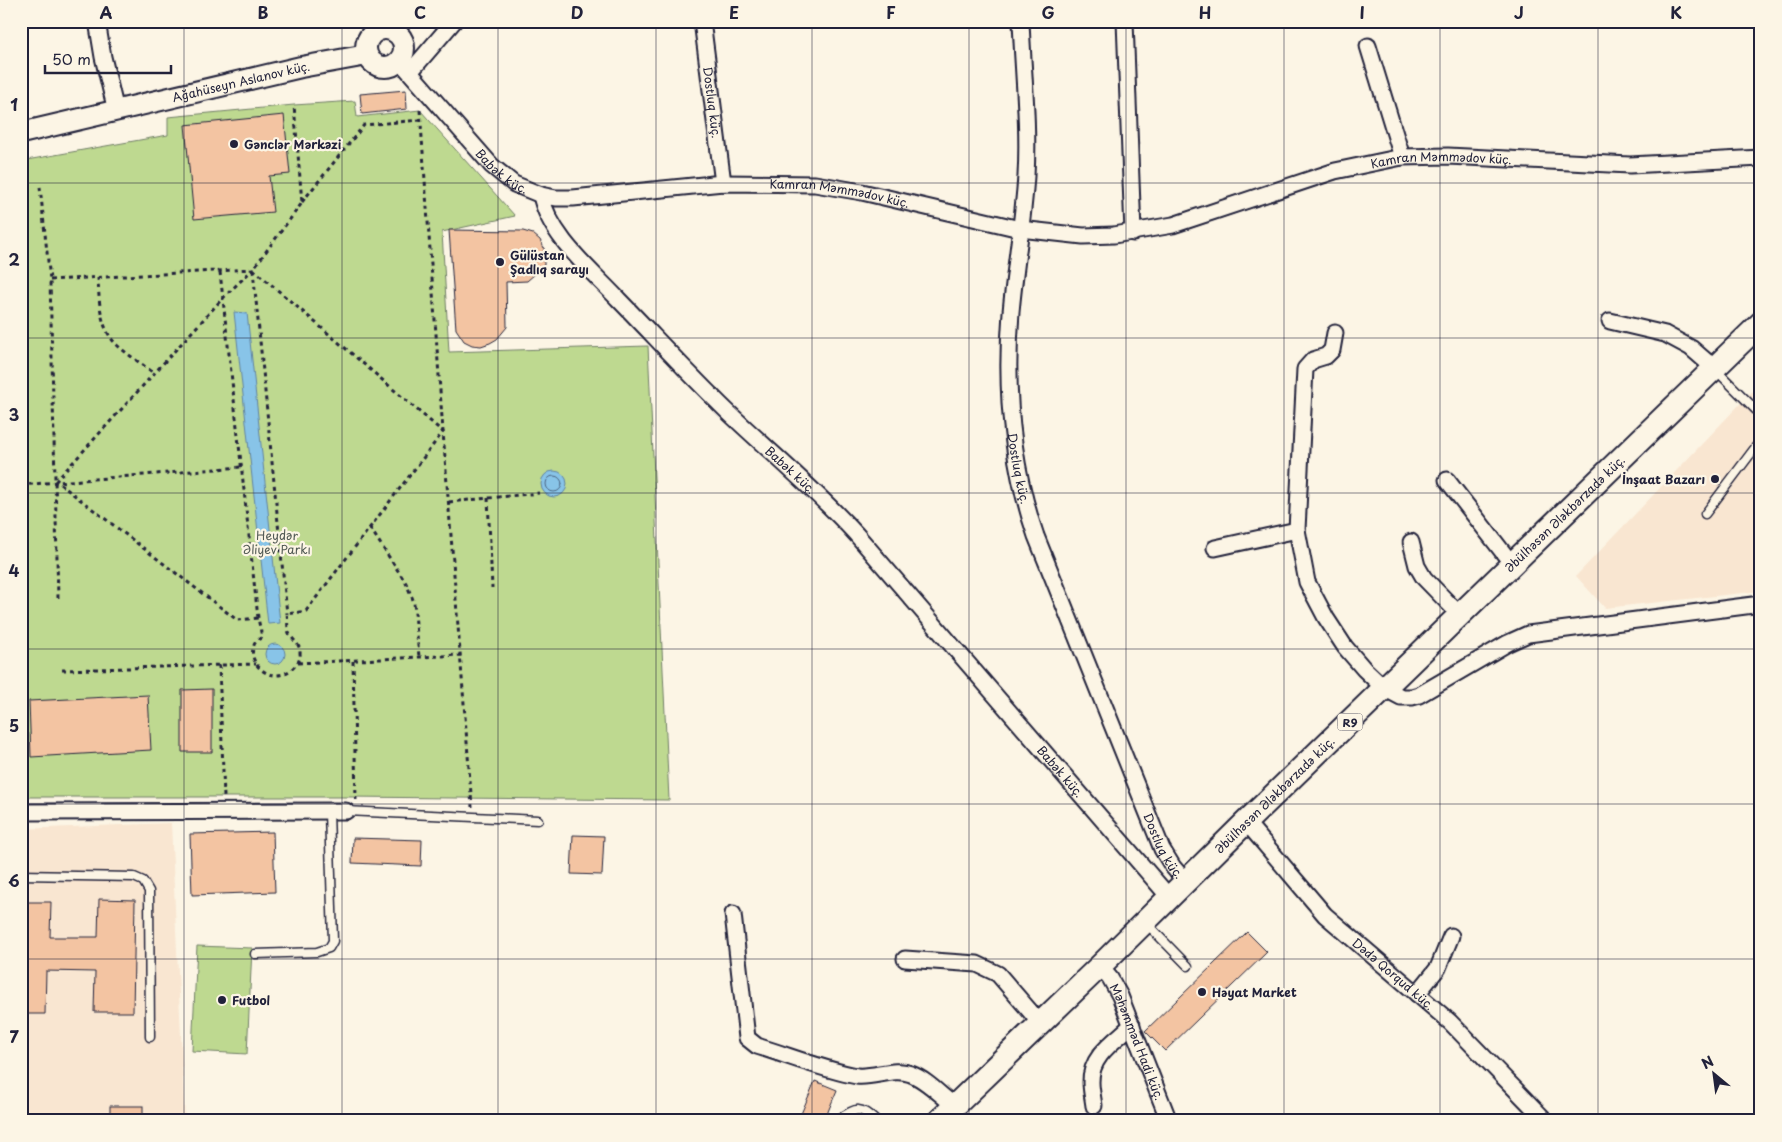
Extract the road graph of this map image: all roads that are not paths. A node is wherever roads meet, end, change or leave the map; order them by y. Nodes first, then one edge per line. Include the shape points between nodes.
1 (97, 21) edge
2 (454, 21) edge
3 (702, 21) edge
4 (1021, 21) edge
5 (1125, 21) edge
6 (379, 25) edge
7 (1368, 46) dead end
8 (367, 55) junction
9 (405, 66) junction
10 (116, 111) junction
11 (21, 133) edge
12 (1402, 157) junction
13 (1761, 158) edge
14 (723, 183) junction
15 (541, 195) junction
16 (1020, 229) junction
17 (1133, 233) junction
18 (1610, 321) dead end
19 (1761, 323) edge
20 (1335, 334) dead end
21 (1714, 368) junction
22 (1761, 415) edge
23 (1761, 440) edge
24 (1447, 480) dead end
25 (1705, 514) dead end
26 (1297, 530) junction
27 (1411, 542) dead end
28 (1215, 548) dead end
29 (1512, 564) junction
30 (1761, 604) edge
31 (1460, 615) junction
32 (1384, 688) junction
33 (329, 811) junction
34 (351, 811) joint
35 (21, 812) edge
36 (538, 820) dead end
37 (1246, 822) junction
38 (21, 875) edge
39 (1186, 882) junction
40 (1170, 898) junction
41 (734, 914) dead end
42 (1145, 923) junction
43 (1451, 936) dead end
44 (255, 954) dead end
45 (905, 959) dead end
46 (1100, 966) junction
47 (1188, 966) dead end
48 (1417, 994) junction
49 (1041, 1024) junction
50 (1132, 1025) junction
51 (150, 1037) dead end
52 (1094, 1106) dead end
53 (947, 1113) edge
54 (838, 1119) dead end
55 (876, 1121) edge
56 (1169, 1121) edge
57 (1546, 1121) edge

1 - 10 street
2 - 9 street
3 - 14 street, Dostluq küç.
4 - 16 street, Dostluq küç. via 1026,177
5 - 17 street
6 - 8 street via 366,44
6 - 9 street via 398,34 403,42
7 - 12 street
8 - 9 street via 382,67
8 - 10 street, Ağahüseyn Aslanov küç. via 301,67
9 - 15 street, Babək küç. via 492,166 514,184
10 - 11 street, Ağahüseyn Aslanov küç.
12 - 13 street, Kamran Məmmədov küç. via 1448,156 1630,165
12 - 17 street, Kamran Məmmədov küç. via 1335,171 1174,225
14 - 15 street, Kamran Məmmədov küç. via 573,198
14 - 16 street, Kamran Məmmədov küç. via 815,184
15 - 40 street, Babək küç. via 548,219 567,244 694,378 856,534
16 - 17 street, Kamran Məmmədov küç. via 1083,236
16 - 39 street, Dostluq küç. via 1011,314 1010,410 1012,436 1028,511 1162,849
18 - 21 street via 1665,334 1691,348
19 - 21 main road, Əbülhəsən Ələkbərzadə küç. / R9
20 - 26 street via 1332,350 1326,356 1313,360 1305,369
21 - 22 lane
21 - 29 main road, Əbülhəsən Ələkbərzadə küç. / R9
23 - 25 lane
24 - 29 street
26 - 28 street
26 - 32 street via 1307,582 1326,618 1345,647
27 - 31 street via 1417,566 1424,578
29 - 31 main road, Əbülhəsən Ələkbərzadə küç. / R9
30 - 32 street via 1528,634 1419,695 1401,697
31 - 32 main road, Əbülhəsən Ələkbərzadə küç. / R9
32 - 37 main road, Əbülhəsən Ələkbərzadə küç. / R9
33 - 34 street
33 - 35 street
33 - 44 lane via 333,941 328,948 317,952
34 - 36 lane
37 - 39 main road, Əbülhəsən Ələkbərzadə küç. / R9
37 - 48 street, Dədə Qorqud küç. via 1325,915
38 - 51 lane via 134,877 143,881 149,891
39 - 40 main road, Əbülhəsən Ələkbərzadə küç. / R9
40 - 42 main road, Əbülhəsən Ələkbərzadə küç. / R9
41 - 53 street via 746,1038 757,1046 844,1073 860,1076 909,1073 917,1077
42 - 46 main road, Əbülhəsən Ələkbərzadə küç. / R9
42 - 47 lane
43 - 48 street via 1438,968
45 - 49 street via 976,964 998,974
46 - 49 main road, Əbülhəsən Ələkbərzadə küç. / R9
46 - 50 street, Məhəmməd Hadi küç. via 1120,996
48 - 57 street, Dədə Qorqud küç. via 1450,1022
49 - 53 main road, Əbülhəsən Ələkbərzadə küç. / R9
50 - 52 street via 1097,1057 1091,1080
50 - 56 street, Məhəmməd Hadi küç.
54 - 55 lane via 854,1109 863,1110

